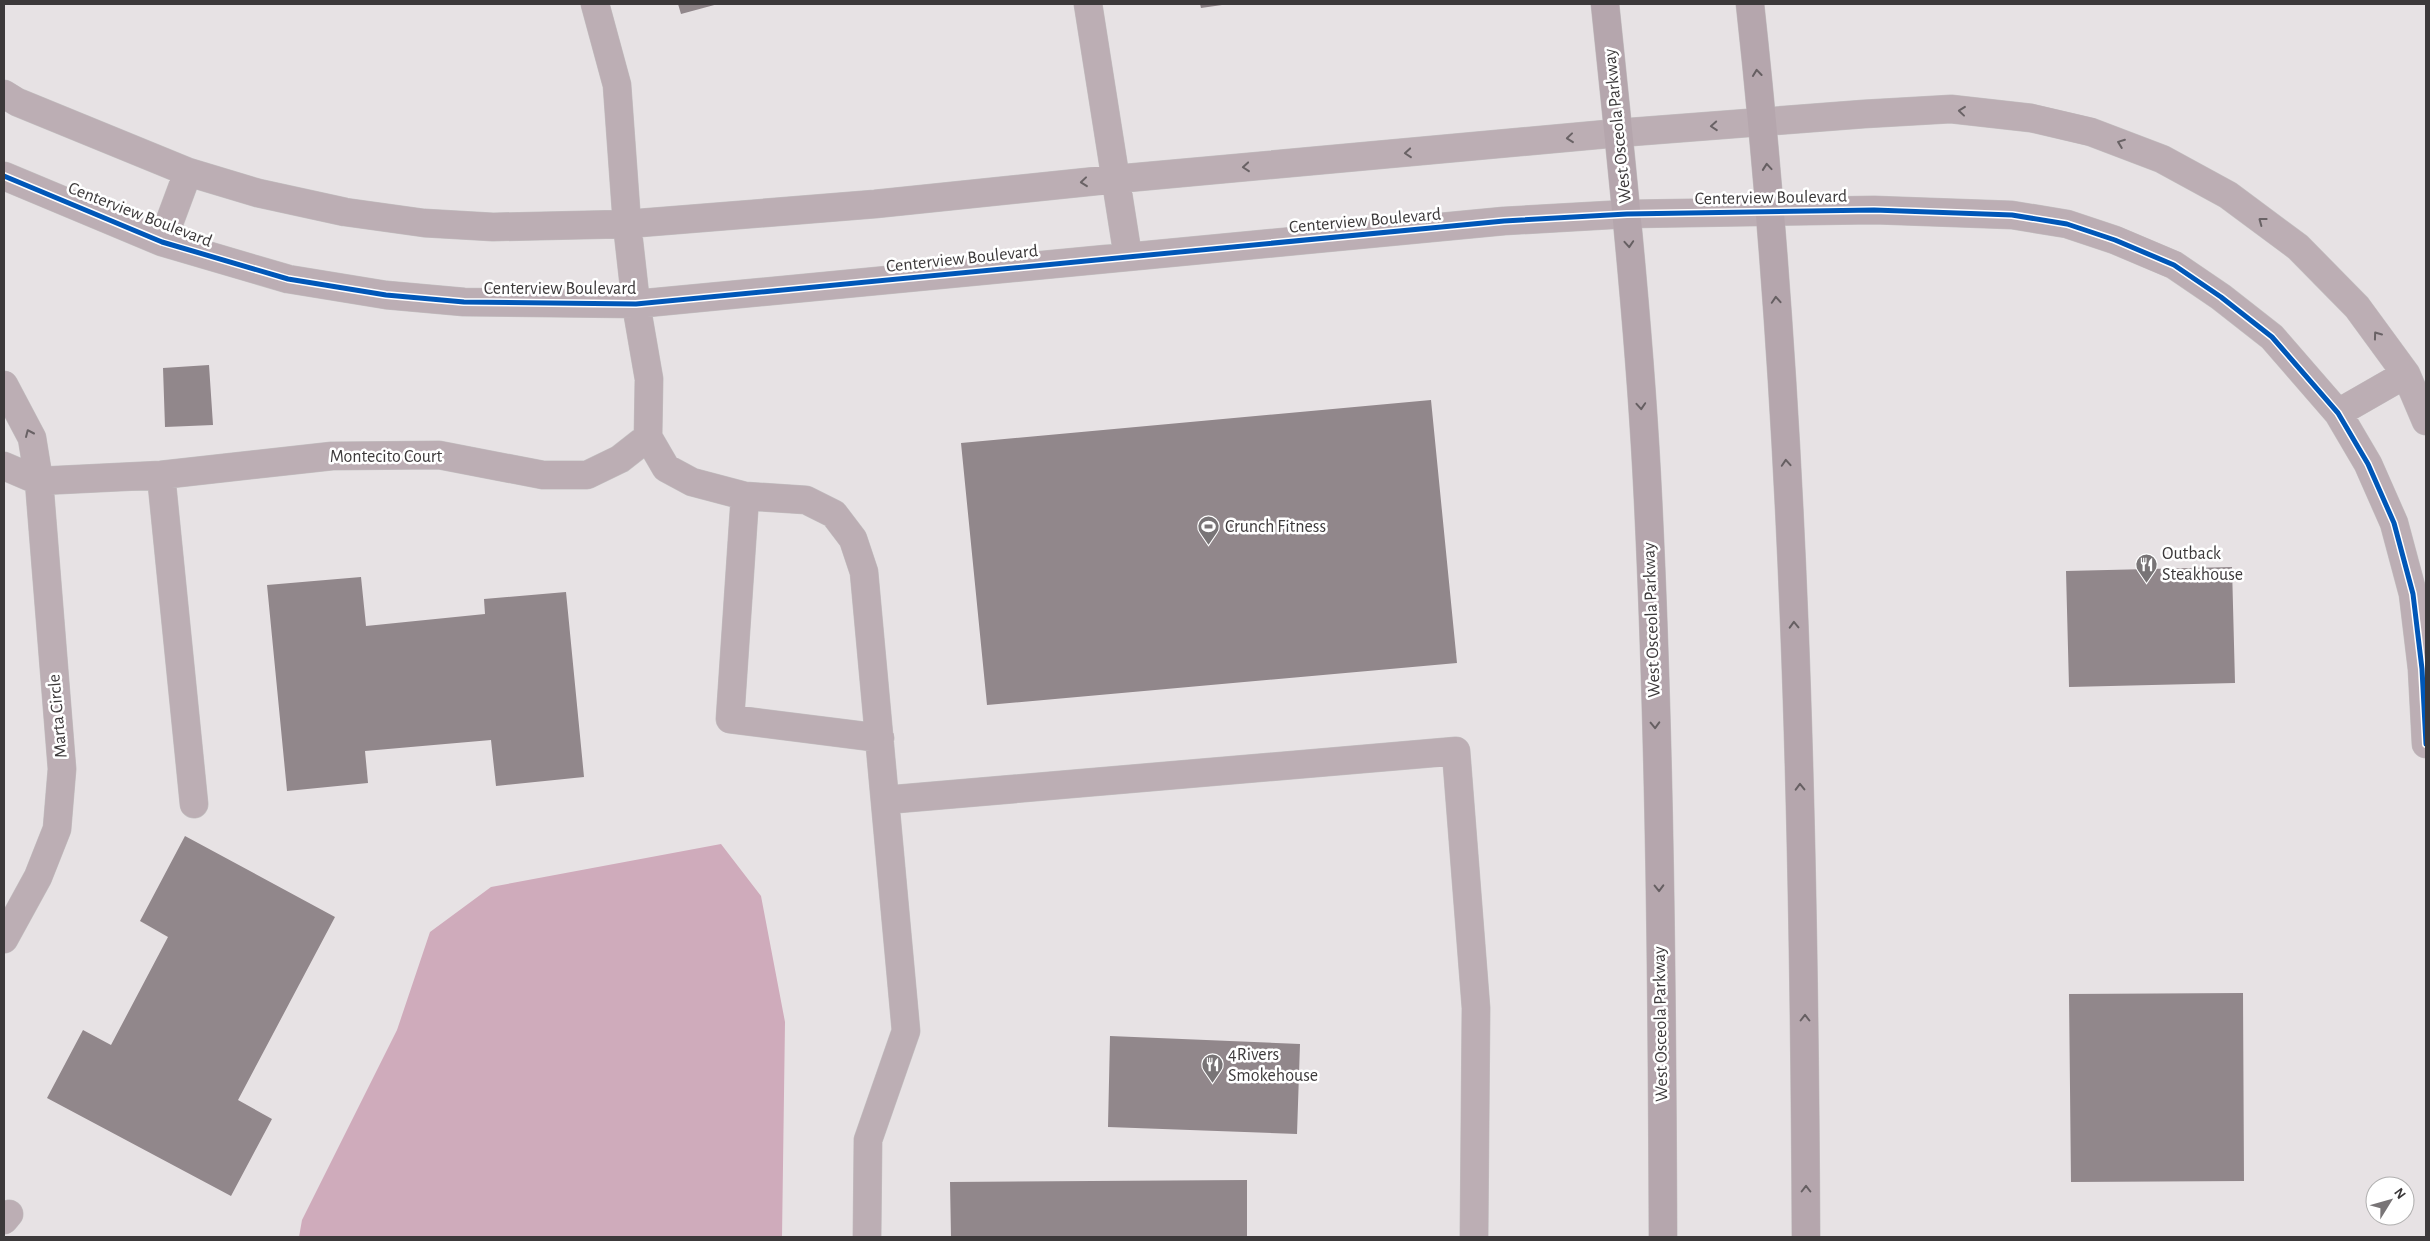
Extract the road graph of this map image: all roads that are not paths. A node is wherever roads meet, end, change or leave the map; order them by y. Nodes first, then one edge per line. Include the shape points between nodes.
1 (595, 4) edge
2 (1088, 4) edge
3 (1605, 4) edge
4 (1750, 4) edge
5 (4, 94) edge
6 (1763, 122) junction
7 (1618, 133) junction
8 (188, 172) junction
9 (4, 176) edge
10 (1116, 179) junction
11 (1770, 211) junction
12 (1627, 214) junction
13 (627, 224) junction
14 (162, 242) junction
15 (1128, 257) junction
16 (636, 304) junction
17 (2406, 374) junction
18 (4, 385) edge
19 (2338, 413) junction
20 (2426, 421) edge
21 (648, 437) junction
22 (4, 466) edge
23 (161, 475) junction
24 (39, 481) junction
25 (745, 496) junction
26 (880, 738) junction
27 (2426, 744) edge
28 (885, 800) junction
29 (194, 804) dead end
30 (4, 939) edge
31 (867, 1237) edge
32 (1474, 1237) edge
33 (1663, 1237) edge
34 (1806, 1237) edge

1 - 13 street via 617,85
2 - 10 street
3 - 7 main road, West Osceola Parkway
6 -> 4 main road
5 - 8 street
6 -> 7 street
11 -> 6 main road
17 -> 6 street via 2357,307 2298,248 2228,195 2162,159 2091,132 2031,118 1951,110
7 -> 10 street
7 - 12 main road, West Osceola Parkway
8 - 13 street via 258,193 345,212 424,223 493,227
8 - 14 street
9 - 14 street, Centerview Boulevard
10 -> 13 street via 875,204
10 - 15 street
11 - 12 street, Centerview Boulevard
11 - 19 street, Centerview Boulevard via 1874,210 2012,216 2068,224 2115,240 2174,265 2221,297 2272,337
34 -> 11 main road via 1800,756 1788,492
12 - 15 street, Centerview Boulevard via 1504,221
12 -> 33 main road, West Osceola Parkway via 1648,497 1659,834
13 - 16 street
14 - 16 street, Centerview Boulevard via 288,280 386,295 464,302
15 - 16 street, Centerview Boulevard
16 - 21 street via 649,379
17 - 19 street
17 - 20 street
24 -> 18 street via 32,438
19 - 27 street, Centerview Boulevard via 2368,464 2394,523 2412,594 2422,669
21 - 23 street, Montecito Court via 620,459 587,475 543,475 439,455 332,456
21 - 25 street via 666,468 692,482
22 - 24 street, Montecito Court
23 - 24 street, Montecito Court
23 - 29 street
24 - 30 street, Marta Circle via 62,769 57,829 38,877
25 - 26 street via 806,500 834,514 853,539 864,572
25 - 26 street via 730,719
26 - 28 street
28 - 31 street via 906,1031 868,1140
28 - 32 street via 1456,751 1476,1008

